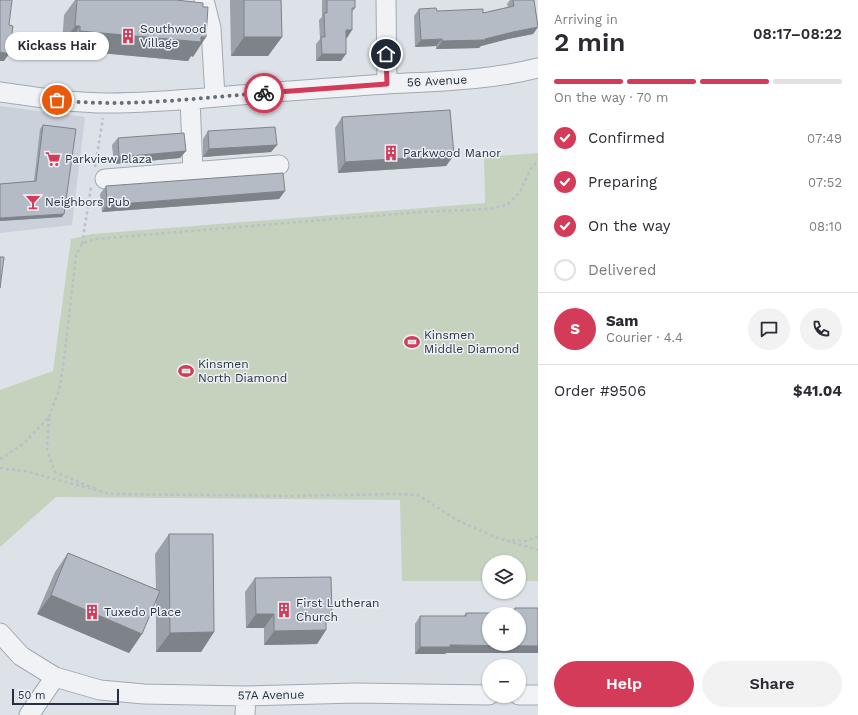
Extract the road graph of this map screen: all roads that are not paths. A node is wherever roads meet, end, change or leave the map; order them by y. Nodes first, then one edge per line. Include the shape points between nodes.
1 (204, 0) edge
2 (386, 0) edge
3 (538, 68) edge
4 (387, 84) junction
5 (0, 92) edge
6 (215, 97) junction
7 (190, 99) junction
8 (279, 165) dead end
9 (193, 172) junction
10 (105, 179) dead end
11 (0, 634) edge
12 (55, 677) junction
13 (482, 695) edge
14 (526, 695) edge
15 (538, 695) edge
16 (246, 696) junction
17 (29, 715) edge
18 (245, 715) edge

1 - 6 street via 211,28
2 - 4 street
3 - 4 street, 56 Avenue via 516,74 468,80
4 - 6 street, 56 Avenue
5 - 7 street, 56 Avenue via 107,103
6 - 7 street, 56 Avenue
7 - 9 street
8 - 9 street
9 - 10 street
11 - 12 street, 57A Avenue via 21,656
12 - 16 street, 57A Avenue via 100,690 122,693
12 - 17 street
13 - 16 street, 57A Avenue via 356,693
14 - 15 street
16 - 18 street

